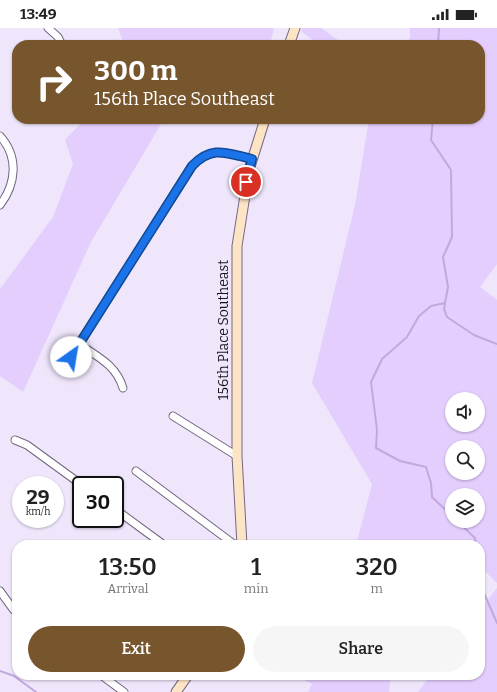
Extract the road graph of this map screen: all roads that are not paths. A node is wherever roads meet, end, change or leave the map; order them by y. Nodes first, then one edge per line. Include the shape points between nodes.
1 (48, 28) edge
2 (295, 28) edge
3 (60, 40) edge
4 (291, 40) edge
5 (263, 124) edge
6 (0, 136) edge
7 (252, 159) junction
8 (0, 205) edge
9 (79, 344) junction
10 (71, 357) dead end
11 (123, 388) dead end
12 (173, 416) dead end
13 (15, 440) dead end
14 (237, 456) junction
15 (136, 471) dead end
16 (72, 478) edge
17 (124, 516) edge
18 (157, 540) edge
19 (228, 540) edge
20 (242, 540) edge
21 (0, 591) edge
22 (12, 606) edge
23 (108, 680) edge
24 (184, 680) edge
25 (124, 692) edge
26 (176, 692) edge

1 - 3 street
2 - 4 street
5 - 7 street, 156th Place Southeast
6 - 8 street via 12,156 14,169 12,182
7 - 9 street via 215,152 205,155 192,166
7 - 14 street, 156th Place Southeast via 237,246
9 - 10 street
9 - 11 street via 112,367 119,376
12 - 14 street
13 - 16 street via 27,445
14 - 20 street, 156th Place Southeast
15 - 19 street
17 - 18 street
21 - 22 street
23 - 25 street
24 - 26 street

